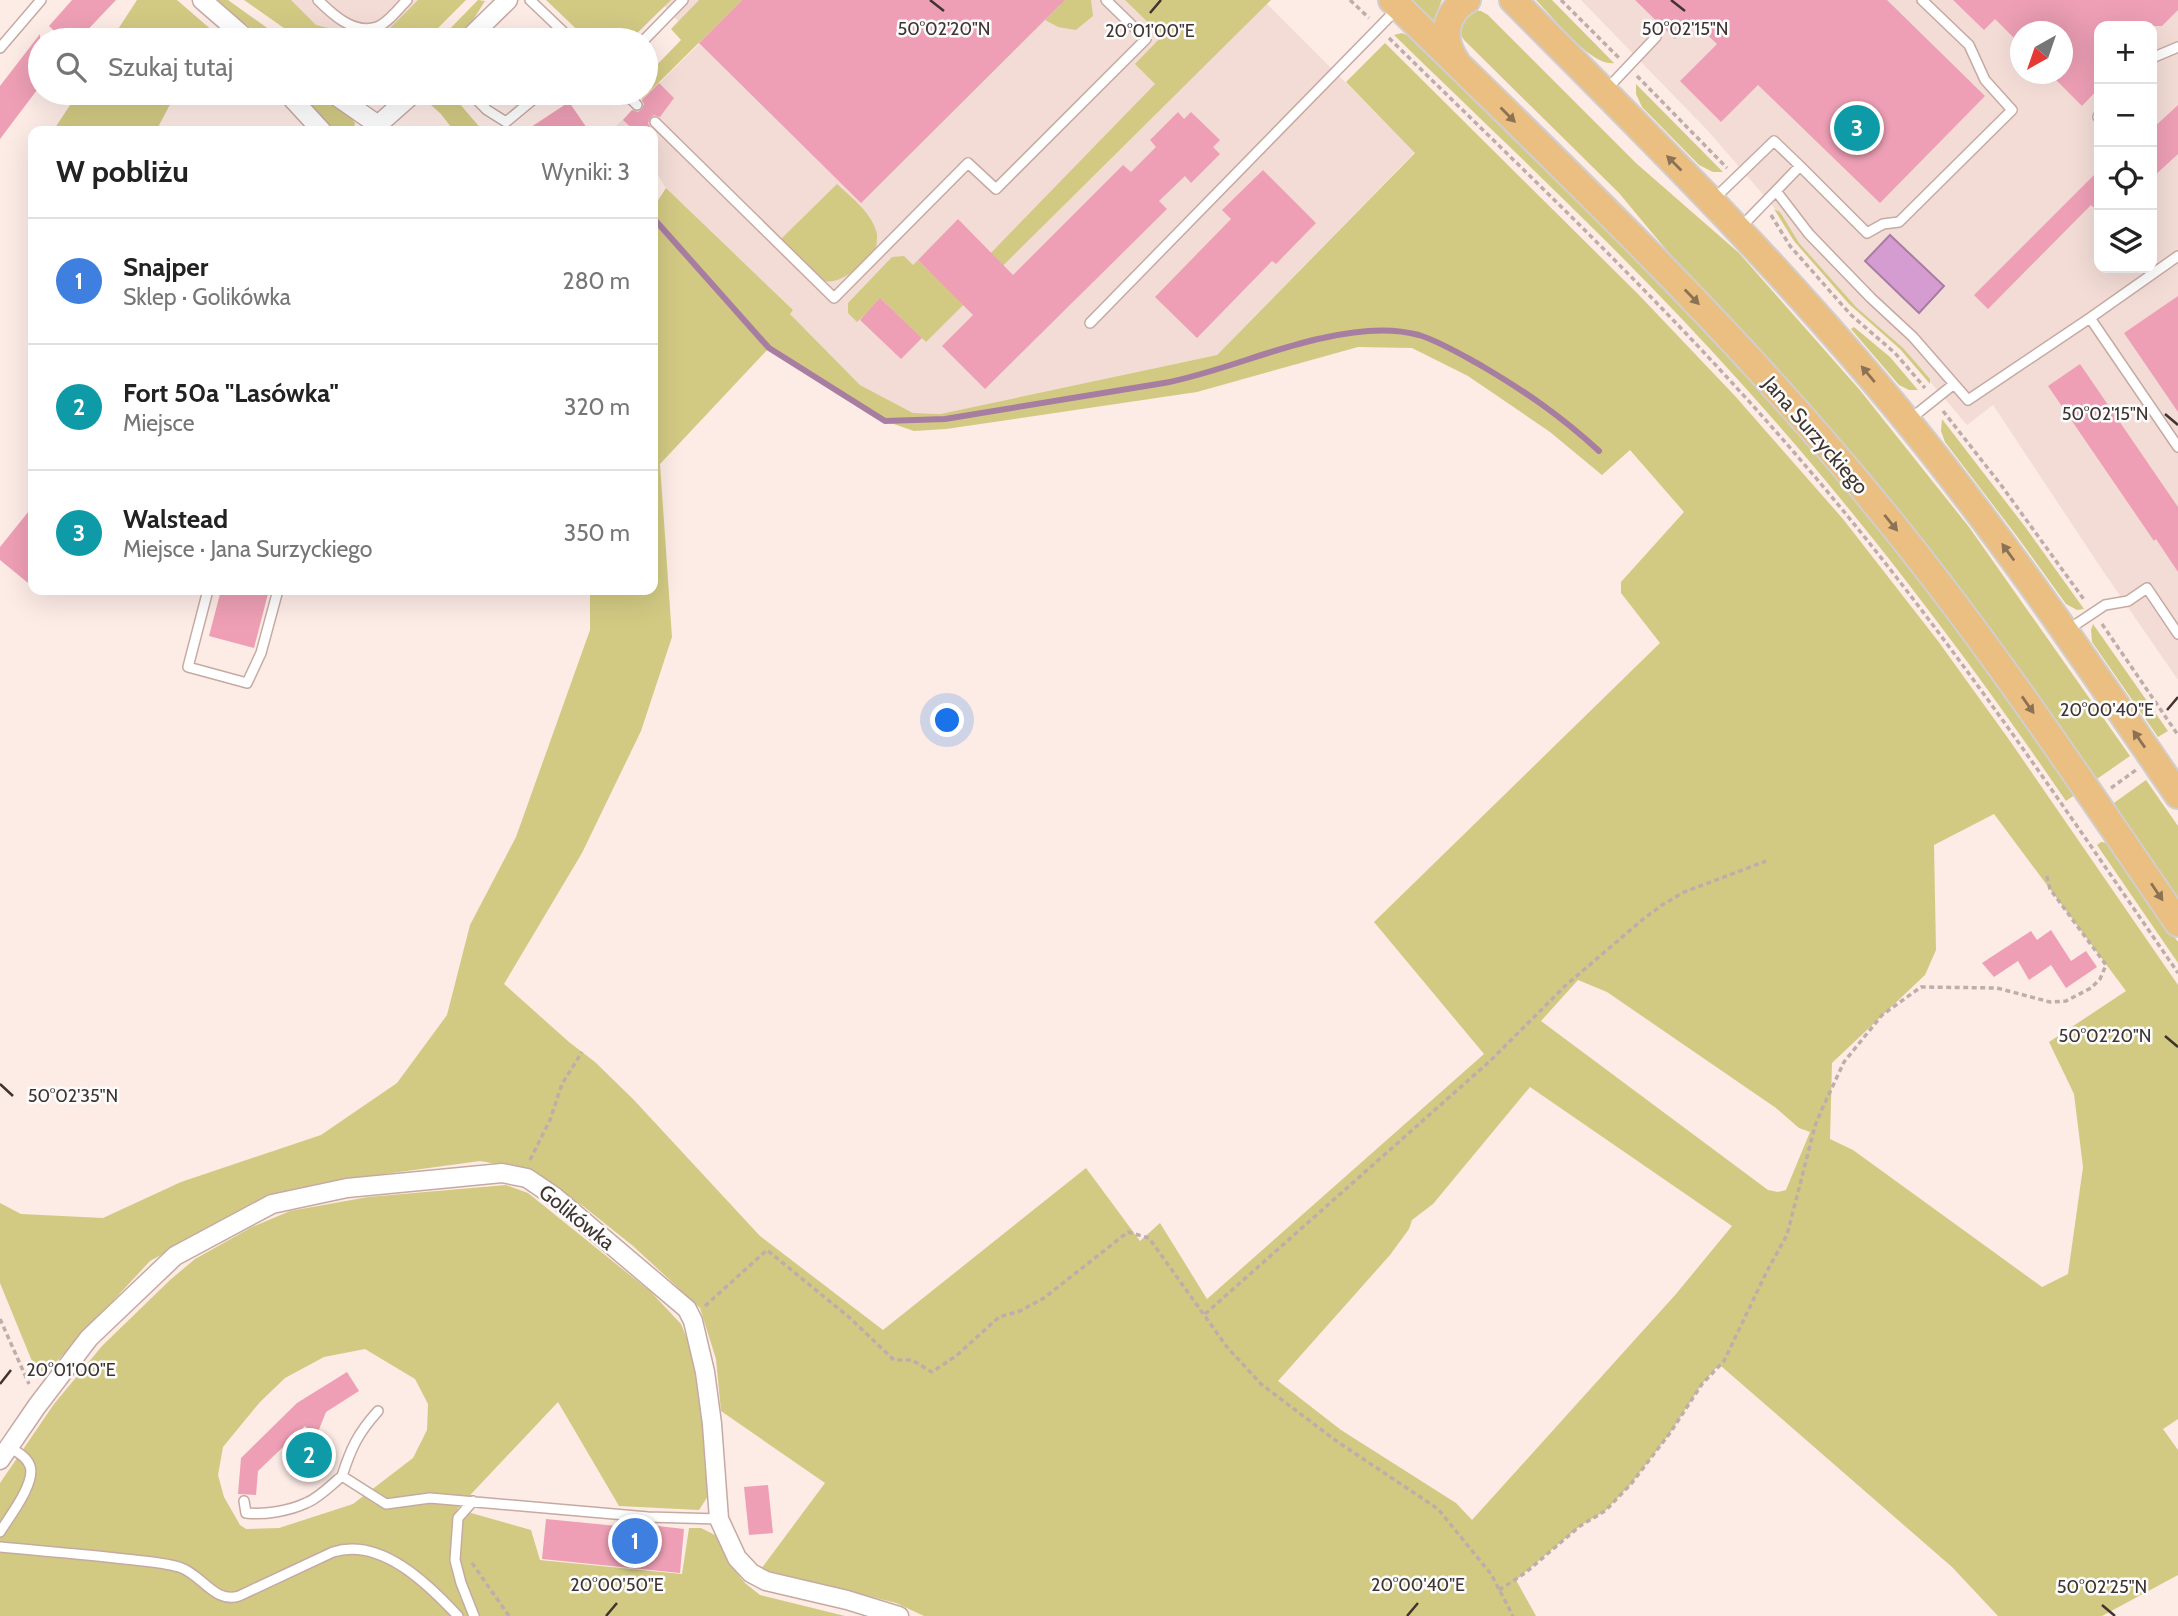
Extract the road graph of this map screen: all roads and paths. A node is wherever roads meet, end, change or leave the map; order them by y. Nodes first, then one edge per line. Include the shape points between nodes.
1 (41, 0) edge
2 (202, 0) edge
3 (318, 0) edge
4 (407, 0) edge
5 (508, 0) edge
6 (530, 0) edge
7 (683, 0) edge
8 (1107, 0) edge
9 (1350, 0) edge
10 (1467, 0) edge
11 (1561, 0) edge
12 (1922, 0) edge
13 (1395, 3) edge
14 (1516, 5) edge
15 (1369, 19) dead end
16 (234, 28) edge
17 (479, 28) edge
18 (559, 28) edge
19 (656, 28) edge
20 (1656, 37) dead end
21 (1390, 39) dead end
22 (2178, 47) edge
23 (0, 48) edge
24 (2157, 56) edge
25 (1621, 60) dead end
26 (1460, 67) junction
27 (1640, 79) dead end
28 (1604, 92) junction
29 (298, 105) edge
30 (346, 105) edge
31 (400, 105) edge
32 (482, 105) edge
33 (527, 105) edge
34 (655, 122) dead end
35 (318, 126) edge
36 (372, 126) edge
37 (376, 126) edge
38 (1800, 166) junction
39 (1729, 169) dead end
40 (1776, 191) junction
41 (1712, 202) junction
42 (1770, 214) dead end
43 (1739, 229) junction
44 (2178, 256) edge
45 (2090, 318) junction
46 (1090, 323) dead end
47 (1954, 384) junction
48 (1925, 388) dead end
49 (1945, 414) dead end
50 (1907, 421) junction
51 (2178, 447) edge
52 (207, 595) edge
53 (277, 595) edge
54 (2089, 606) dead end
55 (2098, 620) dead end
56 (2065, 632) junction
57 (2178, 634) edge
58 (2178, 735) edge
59 (2139, 768) dead end
60 (2103, 793) dead end
61 (2178, 795) edge
62 (1766, 861) dead end
63 (2046, 873) dead end
64 (2178, 923) edge
65 (2178, 973) edge
66 (582, 1052) dead end
67 (527, 1178) junction
68 (687, 1310) junction
69 (1205, 1314) junction
70 (0, 1319) edge
71 (37, 1406) junction
72 (378, 1411) dead end
73 (5, 1453) edge
74 (342, 1476) junction
75 (473, 1501) junction
76 (244, 1502) dead end
77 (719, 1519) junction
78 (0, 1532) edge
79 (457, 1540) junction
80 (0, 1547) edge
81 (1499, 1590) junction
82 (458, 1616) edge
83 (474, 1616) edge
84 (509, 1616) edge
85 (899, 1616) edge
86 (1513, 1616) edge

1 - 23 lane
2 - 16 street
3 - 4 lane via 335,17 364,28 377,27
5 - 17 street
6 - 18 lane
7 - 19 lane
8 - 34 lane via 1146,39 996,189 968,163 834,298
9 - 15 path
10 - 26 main road via 1450,16 1446,32 1449,51
11 - 25 path
12 - 38 lane via 1969,45 1985,80 2012,110 1899,222 1867,233
13 - 26 main road, Jana Surzyckiego
13 - 46 lane via 1363,43
14 - 28 main road
20 - 28 lane
21 - 65 path via 1673,320 1800,459 1960,660
22 - 24 lane
26 -> 64 main road, Jana Surzyckiego via 1695,300 1857,481 1988,648
27 - 39 path
41 -> 28 main road
29 - 35 street
30 - 36 street
31 - 37 street
32 - 33 lane via 506,122
38 - 40 lane
38 - 41 lane via 1774,141
40 - 43 lane
40 - 47 lane via 1809,234
41 - 43 main road
42 - 48 path via 1790,246 1835,297
50 -> 43 main road
44 - 45 lane
45 - 47 lane via 1968,400
45 - 51 lane
47 - 50 lane
49 - 54 path
56 -> 50 main road
52 - 53 lane via 188,667 247,683 261,653
55 - 58 path
56 - 57 lane via 2105,605 2128,601 2147,588
61 -> 56 main road
59 - 60 path
62 - 69 path via 1661,905 1565,986 1490,1060
63 - 81 path via 2050,889 2106,965 2100,979 2066,1001 2050,1002 1997,988 1921,986 1882,1015 1844,1062 1827,1097 1787,1235 1724,1361 1702,1384 1631,1484 1605,1511 1580,1525
66 - 67 path via 562,1084 532,1154
67 - 68 street, Golikówka
67 - 71 street, Golikówka via 502,1173 421,1180 347,1188 272,1204 175,1256 89,1338
68 - 69 path via 704,1307 767,1250 894,1360 912,1360 932,1372 999,1317 1044,1298 1128,1232 1149,1238
68 - 77 street via 705,1372
69 - 81 path via 1261,1384 1438,1509
70 - 71 path
71 - 73 street, Golikówka
72 - 74 lane via 360,1432
73 - 78 lane via 27,1461 31,1479
74 - 75 lane via 386,1504 430,1498
74 - 76 lane via 302,1505 261,1514 246,1513
75 - 77 lane
75 - 79 lane via 458,1518
77 - 85 street via 737,1558 761,1578
79 - 83 lane via 455,1560
79 - 84 path
80 - 82 lane via 179,1567 228,1598 333,1552 365,1548 413,1575
81 - 86 path

